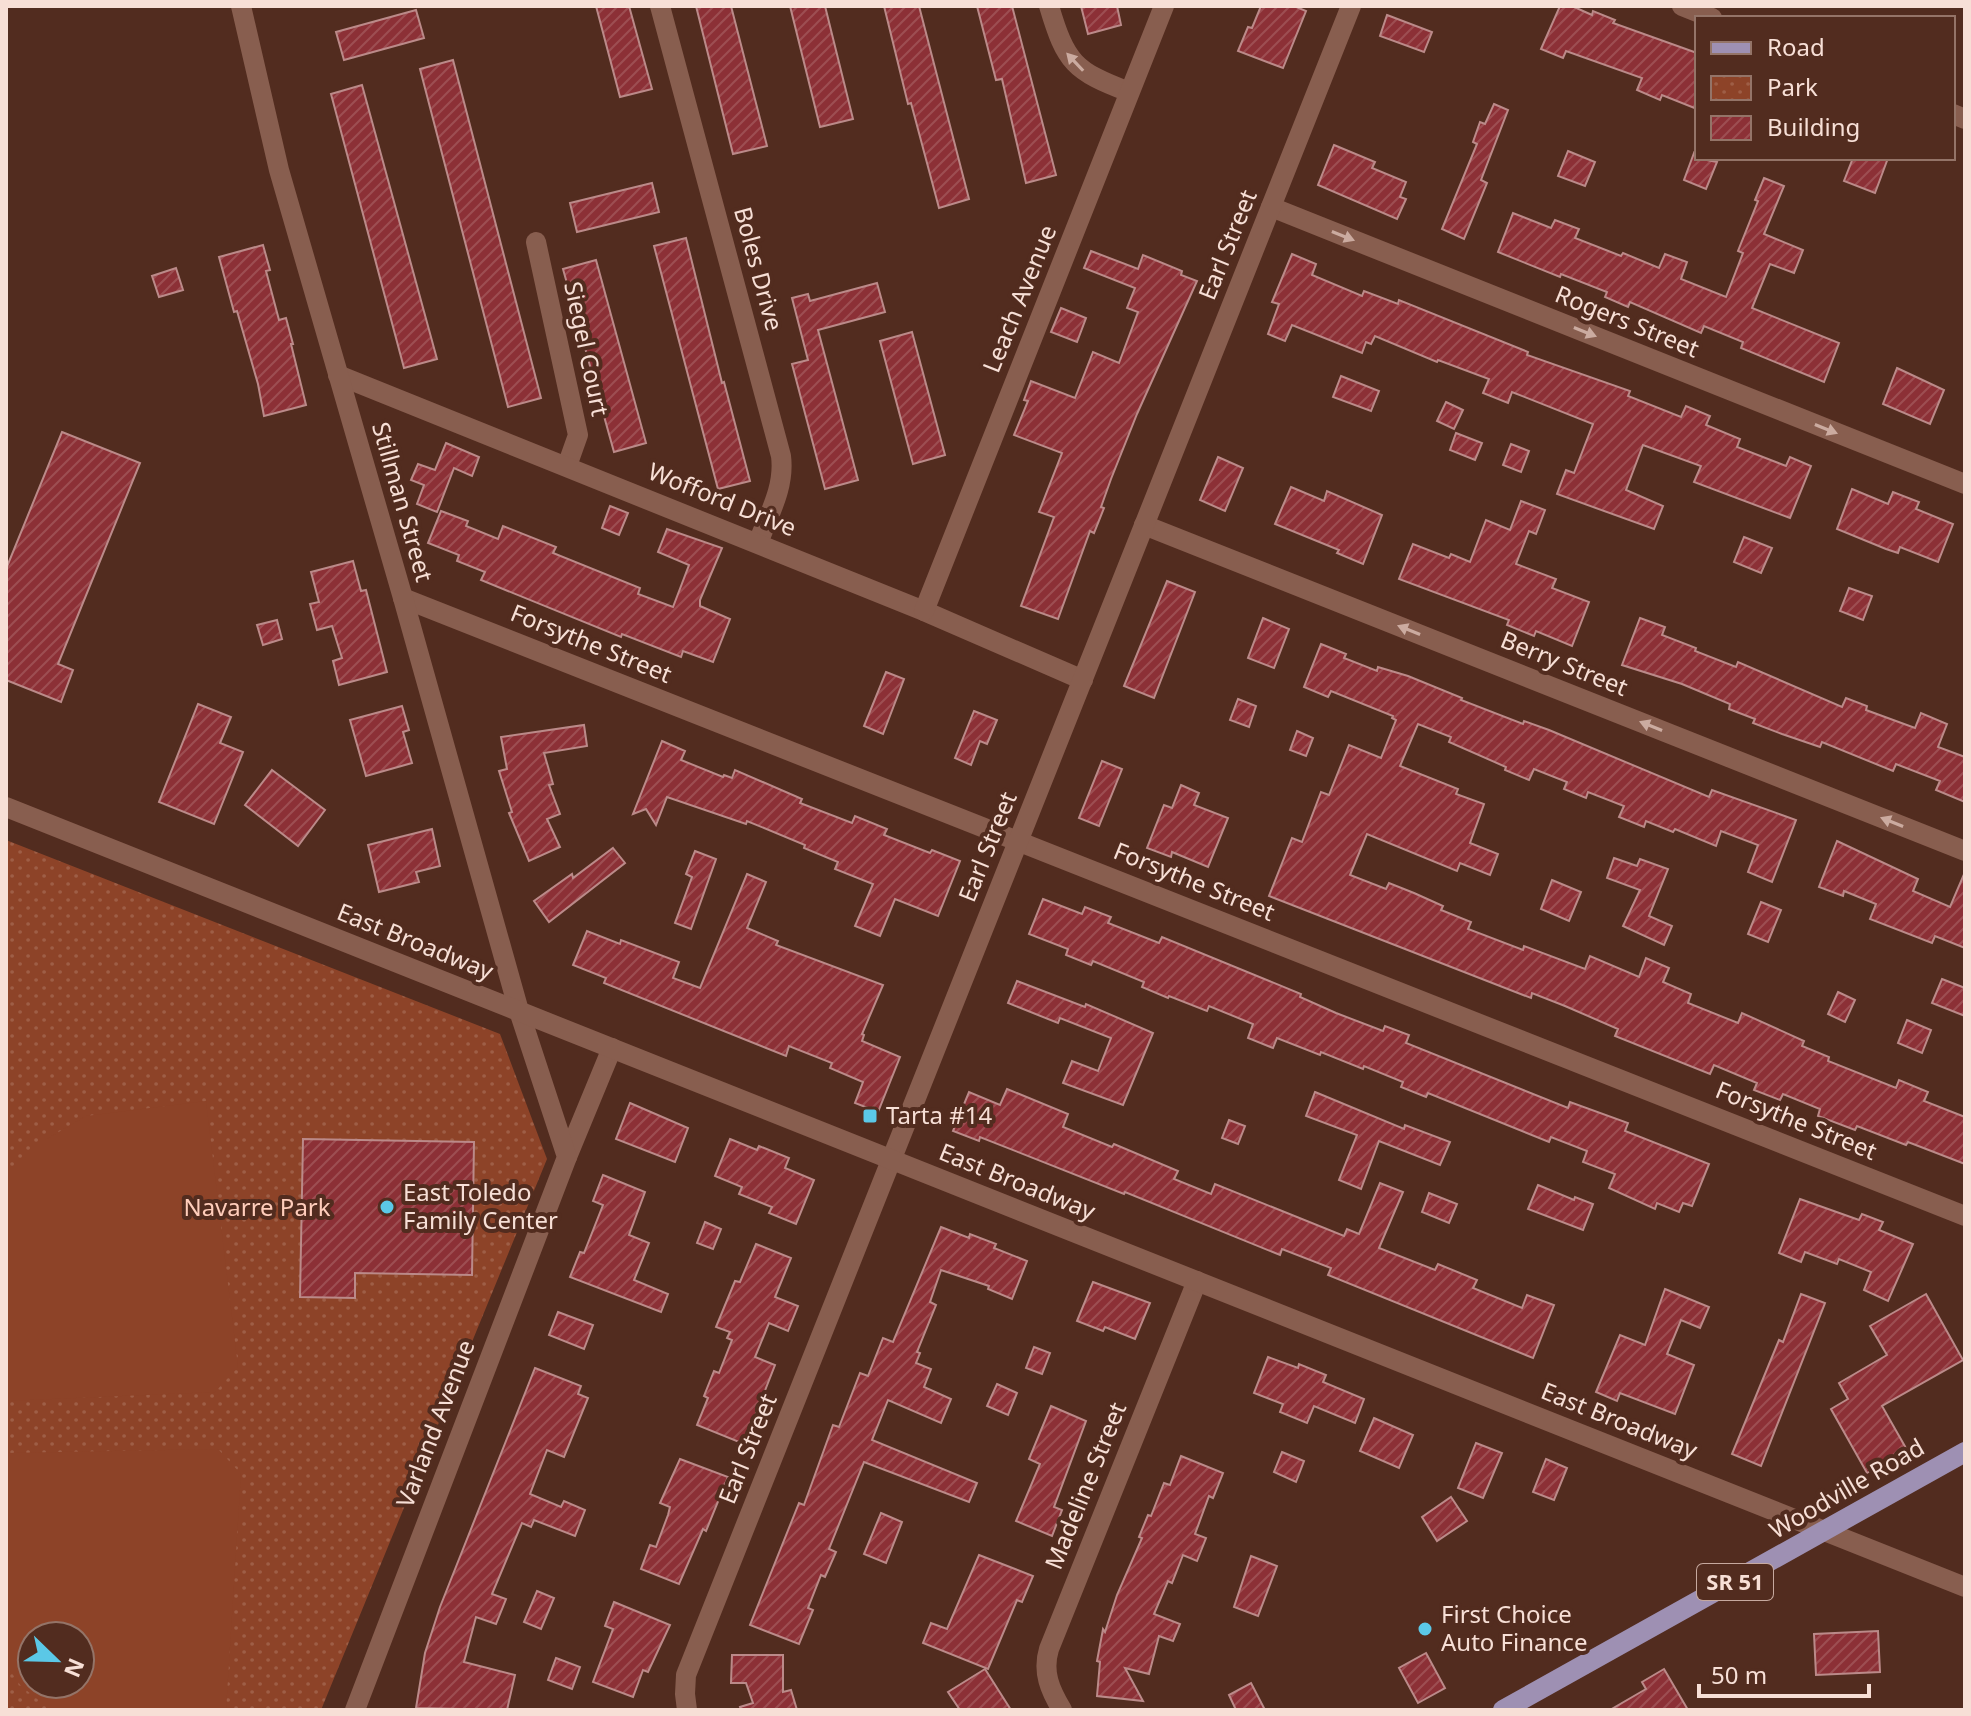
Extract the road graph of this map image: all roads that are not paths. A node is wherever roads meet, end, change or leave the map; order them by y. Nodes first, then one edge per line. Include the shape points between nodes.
1 (241, 6) edge
2 (660, 6) edge
3 (1049, 6) edge
4 (1164, 6) edge
5 (1351, 6) edge
6 (1682, 6) edge
7 (1707, 16) edge
8 (1129, 92) junction
9 (1271, 207) junction
10 (536, 242) dead end
11 (338, 375) junction
12 (567, 466) junction
13 (1965, 484) edge
14 (1144, 525) junction
15 (758, 543) junction
16 (403, 598) junction
17 (924, 611) junction
18 (1083, 680) junction
19 (6, 807) edge
20 (1019, 841) junction
21 (1965, 851) edge
22 (519, 1011) junction
23 (612, 1048) junction
24 (567, 1157) junction
25 (891, 1160) junction
26 (1965, 1216) edge
27 (1197, 1281) junction
28 (1965, 1452) edge
29 (1826, 1532) junction
30 (1965, 1587) edge
31 (355, 1710) edge
32 (687, 1710) edge
33 (1062, 1710) edge
34 (1503, 1710) edge

1 - 11 street, Stillman Street via 279,170
2 - 15 street, Boles Drive via 781,456 778,493
8 -> 3 street via 1076,67 1060,42
4 - 8 street, Leach Avenue
5 - 9 street, Earl Street
6 - 7 street
8 - 17 street, Leach Avenue
9 -> 13 street, Rogers Street
9 - 14 street, Earl Street
10 - 12 street, Siegel Court via 578,435
11 - 12 street, Wofford Drive
11 - 16 street, Stillman Street
12 - 15 street, Wofford Drive
14 - 18 street, Earl Street
21 -> 14 street, Berry Street
15 - 17 street, Wofford Drive
16 - 20 street, Forsythe Street
16 - 22 street, Stillman Street
17 - 18 street, Wofford Drive
18 - 20 street, Earl Street
19 - 22 street, East Broadway
20 - 25 street, Earl Street
20 - 26 street, Forsythe Street
22 - 23 street, East Broadway
22 - 24 street
23 - 24 street, Varland Avenue
23 - 25 street, East Broadway
24 - 31 street, Varland Avenue
25 - 27 street, East Broadway
25 - 32 street, Earl Street via 686,1675
27 - 29 street, East Broadway
27 - 33 street, Madeline Street via 1049,1649 1045,1662 1050,1689
28 - 29 main road, Woodville Road / SR 51
29 - 30 street, East Broadway
29 - 34 main road, Woodville Road / SR 51

